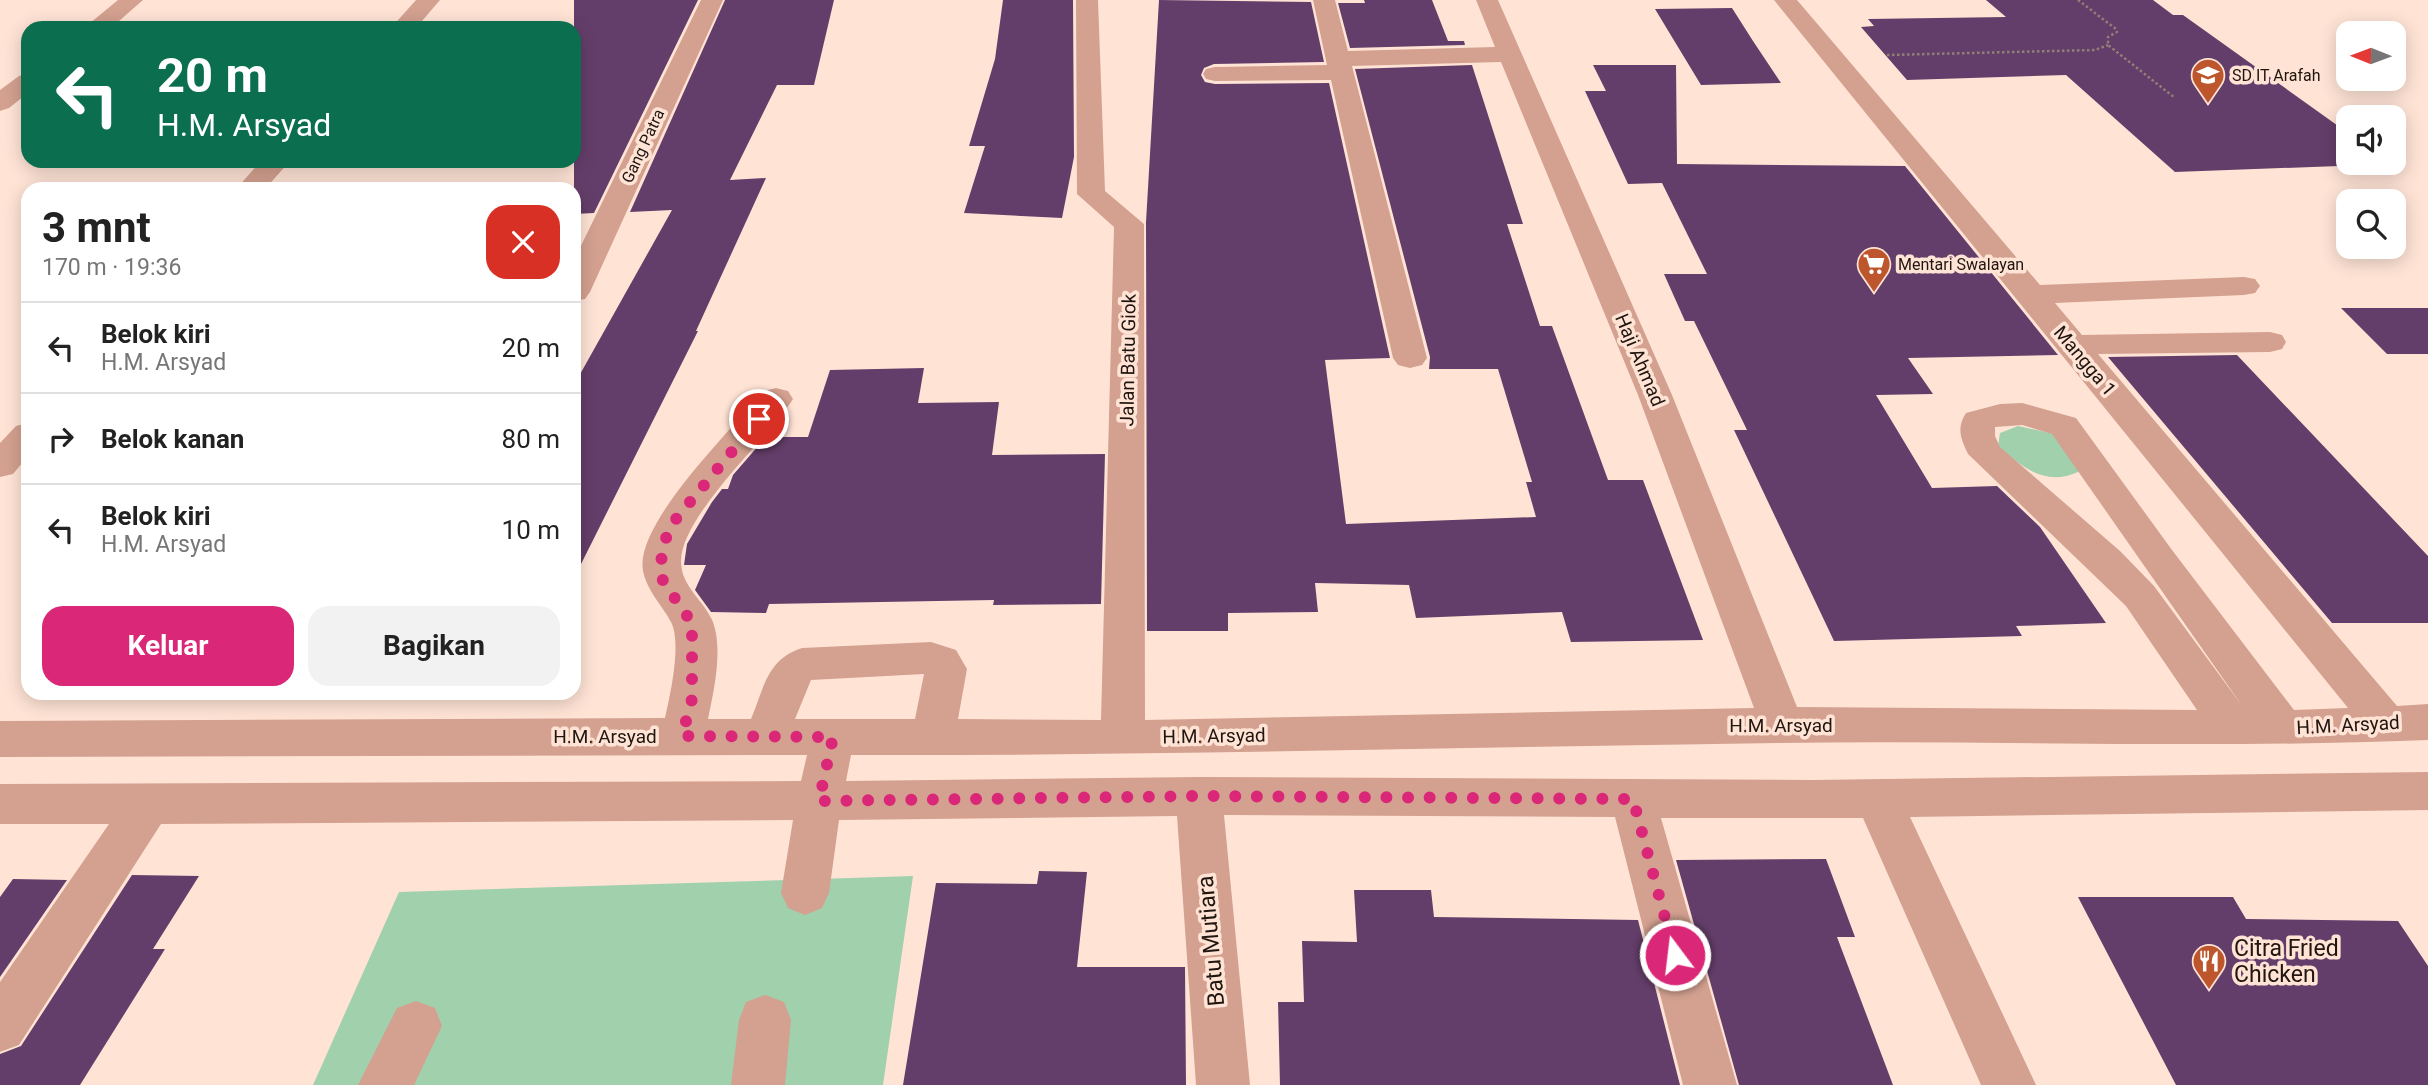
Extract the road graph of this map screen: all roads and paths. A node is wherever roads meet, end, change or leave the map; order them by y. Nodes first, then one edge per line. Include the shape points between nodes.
1 (132, 0) edge
2 (429, 0) edge
3 (712, 0) edge
4 (1087, 0) edge
5 (1324, 0) edge
6 (1487, 0) edge
7 (1785, 0) edge
8 (2078, 0) edge
9 (105, 21) edge
10 (409, 21) edge
11 (2108, 45) junction
12 (1509, 54) junction
13 (1831, 55) junction
14 (1340, 65) junction
15 (0, 73) edge
16 (21, 73) edge
17 (1215, 74) dead end
18 (21, 86) edge
19 (2175, 98) dead end
20 (0, 103) edge
21 (270, 168) edge
22 (256, 182) edge
23 (581, 277) edge
24 (2244, 286) dead end
25 (2031, 295) junction
26 (2270, 342) dead end
27 (2071, 345) junction
28 (1410, 358) dead end
29 (776, 399) dead end
30 (21, 442) edge
31 (0, 465) edge
32 (2384, 721) junction
33 (2428, 722) edge
34 (1782, 724) junction
35 (2234, 728) junction
36 (2283, 728) junction
37 (682, 736) junction
38 (766, 737) junction
39 (833, 737) junction
40 (933, 737) junction
41 (1123, 738) junction
42 (0, 739) edge
43 (2428, 791) edge
44 (1199, 796) junction
45 (1877, 797) junction
46 (1633, 799) junction
47 (819, 801) junction
48 (149, 803) junction
49 (0, 804) edge
50 (805, 893) dead end
51 (765, 1020) dead end
52 (416, 1026) dead end
53 (0, 1027) edge
54 (385, 1085) edge
55 (758, 1085) edge
56 (1223, 1085) edge
57 (1710, 1085) edge
58 (2009, 1085) edge

1 - 9 street
2 - 10 street
3 - 23 street, Gang Patra
4 - 41 street, Jalan Batu Giok via 1091,194 1129,224
5 - 14 street
6 - 12 street, Haji Ahmad
7 - 13 street, Mangga 1
8 - 11 path via 2116,29 2108,37
11 - 13 path via 2095,50
11 - 19 path
12 - 14 street
12 - 34 street, Haji Ahmad via 1655,395
13 - 25 street, Mangga 1
14 - 17 street
14 - 28 street
15 - 16 street
18 - 20 street
21 - 22 street
24 - 25 street
25 - 27 street, Mangga 1
26 - 27 street
27 - 32 street, Mangga 1
29 - 37 street via 676,519 665,540 660,567 663,581 692,623 692,699
30 - 31 street
32 - 33 street, H.M. Arsyad
32 - 36 street, H.M. Arsyad
34 - 35 street, H.M. Arsyad
34 - 41 street, H.M. Arsyad
35 - 36 street, H.M. Arsyad
35 - 36 street via 2140,596 1986,454 1977,436 1978,421 2027,414 2064,426
37 - 38 street, H.M. Arsyad
37 - 42 street, H.M. Arsyad
38 - 39 street, H.M. Arsyad
38 - 40 street via 792,671 802,664 931,658 946,669
39 - 40 street, H.M. Arsyad
39 - 47 street
40 - 41 street, H.M. Arsyad
43 - 45 street
44 - 46 street
44 - 47 street
44 - 56 street, Batu Mutiara
45 - 46 street
45 - 58 street
46 - 57 street
47 - 48 street
47 - 50 street
48 - 49 street
48 - 53 street
51 - 55 street
52 - 54 street

